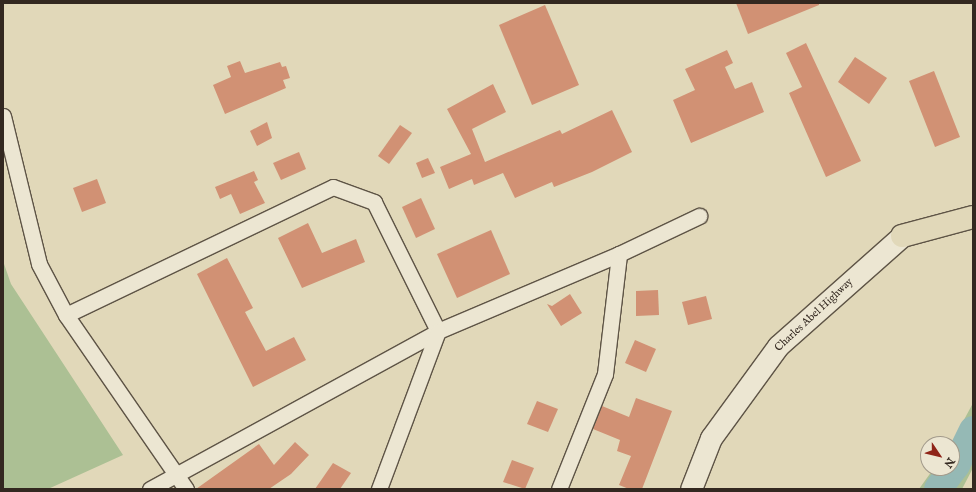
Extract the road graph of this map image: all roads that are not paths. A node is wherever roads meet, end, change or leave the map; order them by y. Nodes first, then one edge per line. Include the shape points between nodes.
1 (3, 116) edge
2 (699, 216) dead end
3 (973, 217) edge
4 (902, 236) joint
5 (619, 254) junction
6 (66, 315) junction
7 (438, 331) junction
8 (177, 476) junction
9 (150, 489) edge
10 (186, 489) edge
11 (379, 489) edge
12 (559, 489) edge
13 (691, 489) edge

1 - 6 street via 39,264
2 - 5 street
3 - 4 main road, Charles Abel Highway
4 - 13 main road, Charles Abel Highway via 778,346 711,438
5 - 7 street
5 - 12 street via 605,374
6 - 7 street via 333,187 374,202
6 - 8 street
7 - 8 street
7 - 11 street
8 - 9 street
8 - 10 street

